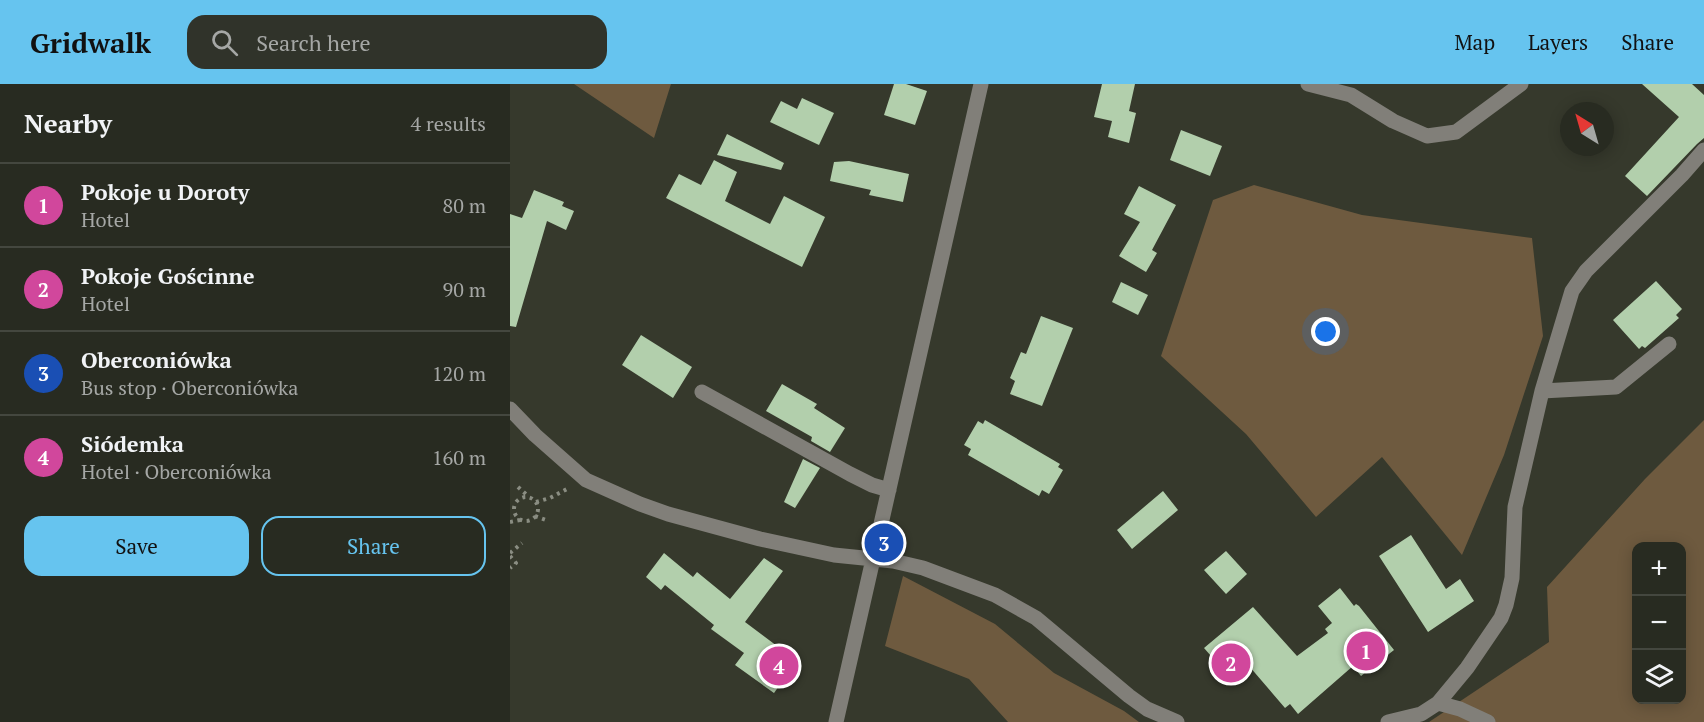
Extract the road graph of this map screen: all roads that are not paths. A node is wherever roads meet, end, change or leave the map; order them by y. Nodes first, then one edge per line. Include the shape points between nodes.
1 (981, 84) edge
2 (1308, 84) edge
3 (1521, 84) edge
4 (1704, 150) edge
5 (1669, 344) dead end
6 (1542, 391) junction
7 (702, 392) dead end
8 (510, 409) edge
9 (889, 490) junction
10 (873, 559) junction
11 (1438, 703) junction
12 (836, 722) edge
13 (1177, 722) edge
14 (1388, 722) edge
15 (1488, 722) edge

1 - 9 street
2 - 3 street via 1351,95 1427,136 1456,132
4 - 6 street via 1586,271 1572,291
5 - 6 street via 1616,387
6 - 11 street via 1515,507 1512,578 1506,605 1493,631
7 - 9 street via 850,474
8 - 10 street via 586,480 640,504 759,539
9 - 10 street
10 - 12 street
10 - 13 street via 923,568 995,595 1036,618 1129,696
11 - 14 street via 1421,714
11 - 15 street

